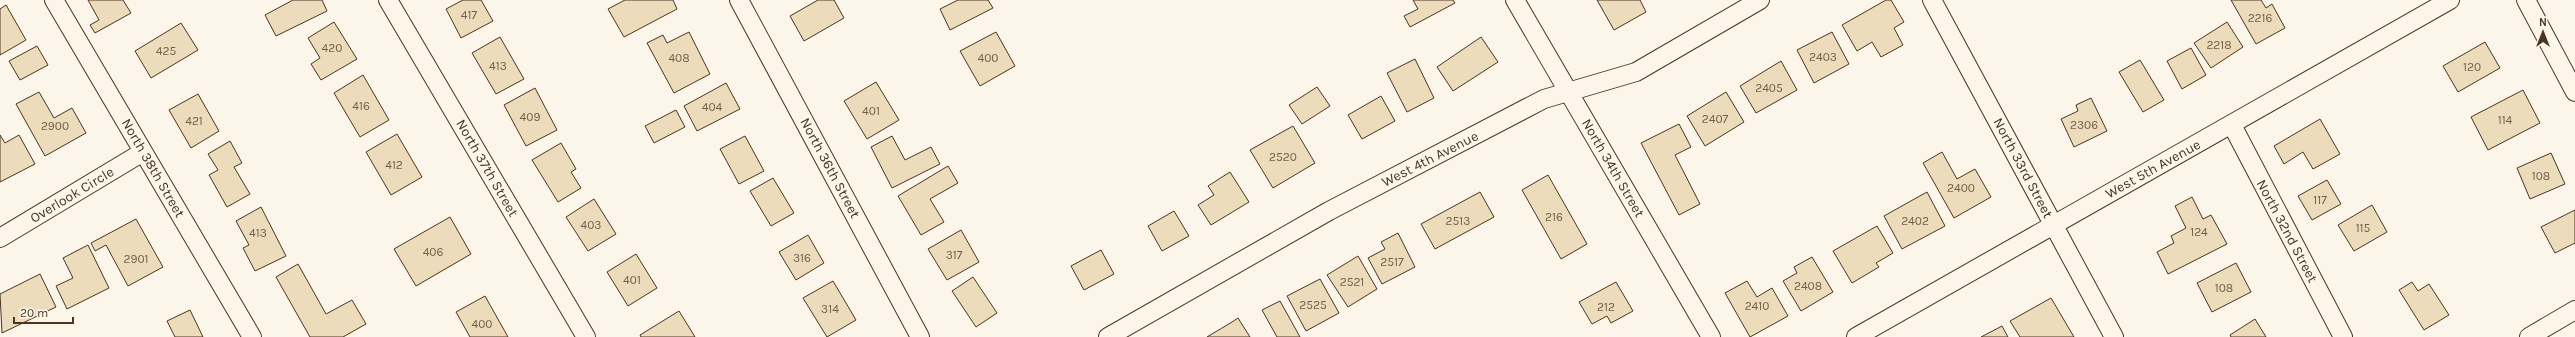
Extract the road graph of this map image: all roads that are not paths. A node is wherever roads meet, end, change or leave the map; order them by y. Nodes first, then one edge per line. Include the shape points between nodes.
1 (54, 0) edge
2 (388, 0) edge
3 (739, 0) edge
4 (1515, 0) edge
5 (1760, 0) edge
6 (1932, 0) edge
7 (2450, 0) edge
8 (2526, 0) edge
9 (1569, 92) junction
10 (2575, 92) edge
11 (2232, 125) junction
12 (143, 152) junction
13 (2054, 225) junction
14 (0, 238) edge
15 (2575, 310) edge
16 (252, 337) edge
17 (586, 337) edge
18 (920, 337) edge
19 (1108, 337) edge
20 (1711, 337) edge
21 (1856, 337) edge
22 (2114, 337) edge
23 (2343, 337) edge
24 (2530, 337) edge

1 - 12 street, North 38th Street
2 - 17 street, North 37th Street
3 - 18 street, North 36th Street
4 - 9 street, North 34th Street
5 - 9 street, West 4th Avenue via 1636,72
6 - 13 street, North 33rd Street
7 - 11 street, West 5th Avenue
8 - 10 street
9 - 19 street, West 4th Avenue via 1544,99 1329,211
9 - 20 street, North 34th Street
11 - 13 street, West 5th Avenue
11 - 23 street, North 32nd Street
12 - 14 street, Overlook Circle
12 - 16 street, North 38th Street
13 - 21 street, West 5th Avenue
13 - 22 street, North 33rd Street
15 - 24 street

